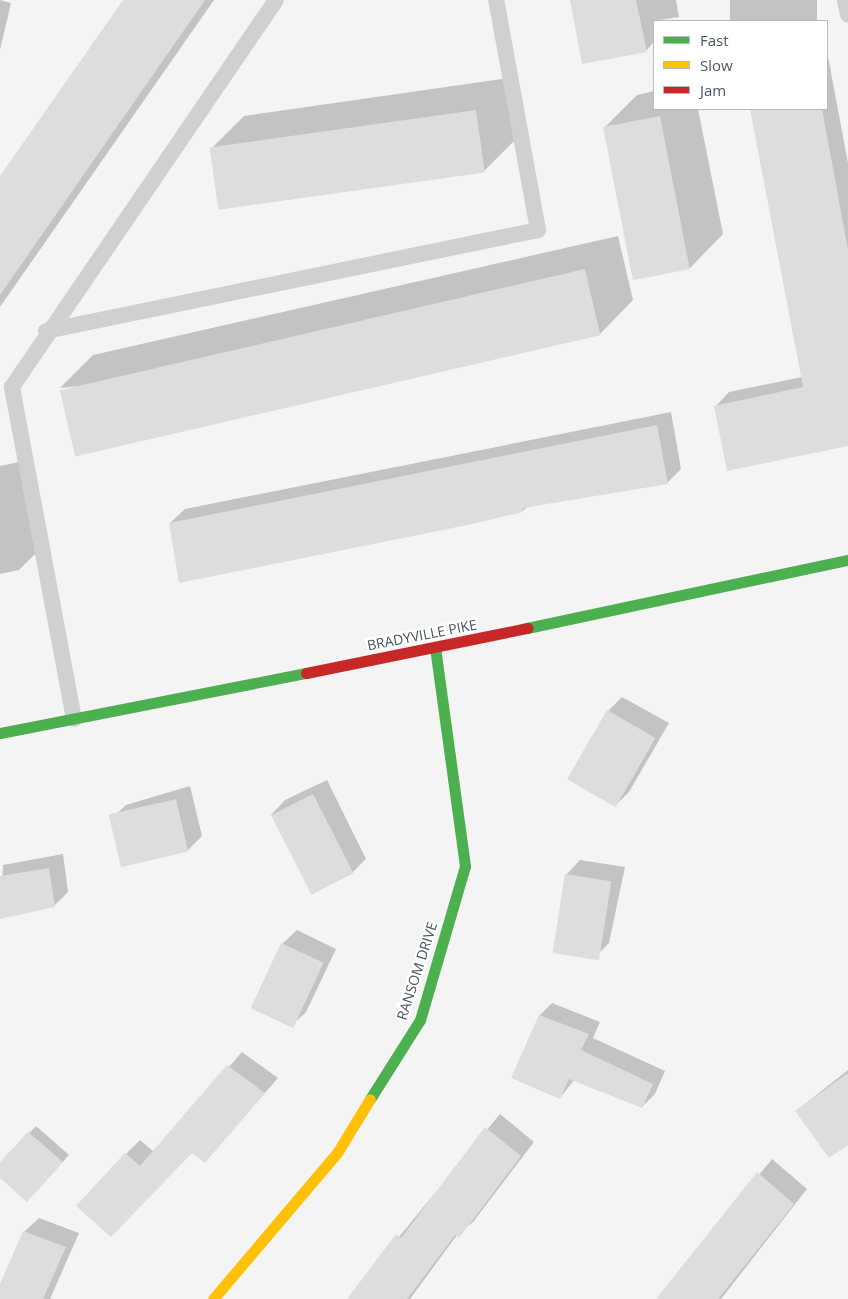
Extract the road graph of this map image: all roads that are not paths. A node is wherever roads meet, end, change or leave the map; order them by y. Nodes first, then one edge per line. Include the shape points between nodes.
1 (276, 0) edge
2 (496, 0) edge
3 (845, 0) edge
4 (848, 15) edge
5 (46, 331) junction
6 (848, 560) edge
7 (435, 648) junction
8 (74, 719) junction
9 (0, 733) edge
10 (213, 1299) edge

1 - 5 lane
2 - 5 lane via 538,230
3 - 4 lane
5 - 8 lane via 12,387
6 - 7 main road, BRADYVILLE PIKE
7 - 8 main road, BRADYVILLE PIKE
7 - 10 main road, RANSOM DRIVE via 464,866 420,1020 337,1153
8 - 9 main road, BRADYVILLE PIKE

